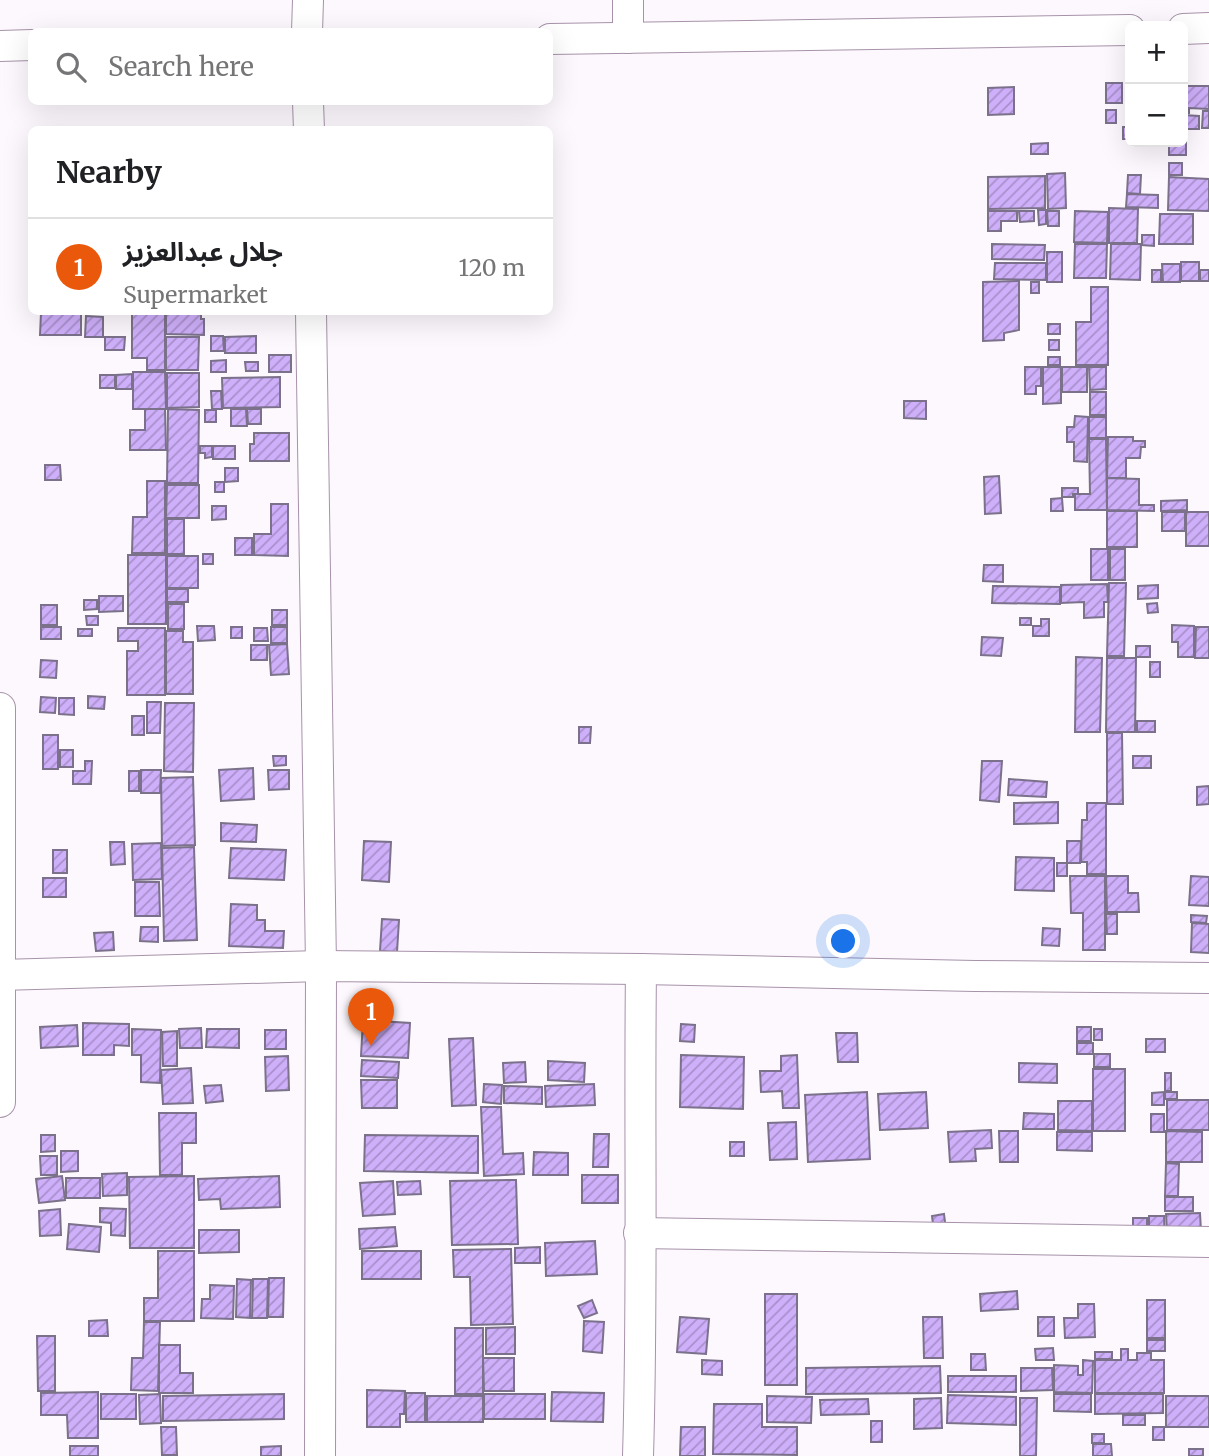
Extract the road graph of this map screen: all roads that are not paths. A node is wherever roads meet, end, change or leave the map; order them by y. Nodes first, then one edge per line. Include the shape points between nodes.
1 (307, 0) edge
2 (628, 0) edge
3 (307, 28) edge
4 (1209, 28) edge
5 (1188, 29) edge
6 (1125, 30) edge
7 (553, 38) edge
8 (628, 38) junction
9 (28, 45) edge
10 (0, 46) edge
11 (308, 105) edge
12 (309, 126) edge
13 (311, 315) edge
14 (0, 708) edge
15 (321, 966) junction
16 (641, 969) junction
17 (0, 975) edge
18 (1209, 978) edge
19 (0, 1102) edge
20 (639, 1233) junction
21 (1209, 1242) edge
22 (320, 1456) edge
23 (638, 1456) edge

1 - 3 street
2 - 8 street
4 - 5 street
6 - 8 street
7 - 8 street
9 - 10 street
11 - 12 street
13 - 15 street
14 - 17 street
15 - 16 street
15 - 17 street
15 - 22 street
16 - 18 street
16 - 20 street
17 - 19 street
20 - 21 street
20 - 23 street

